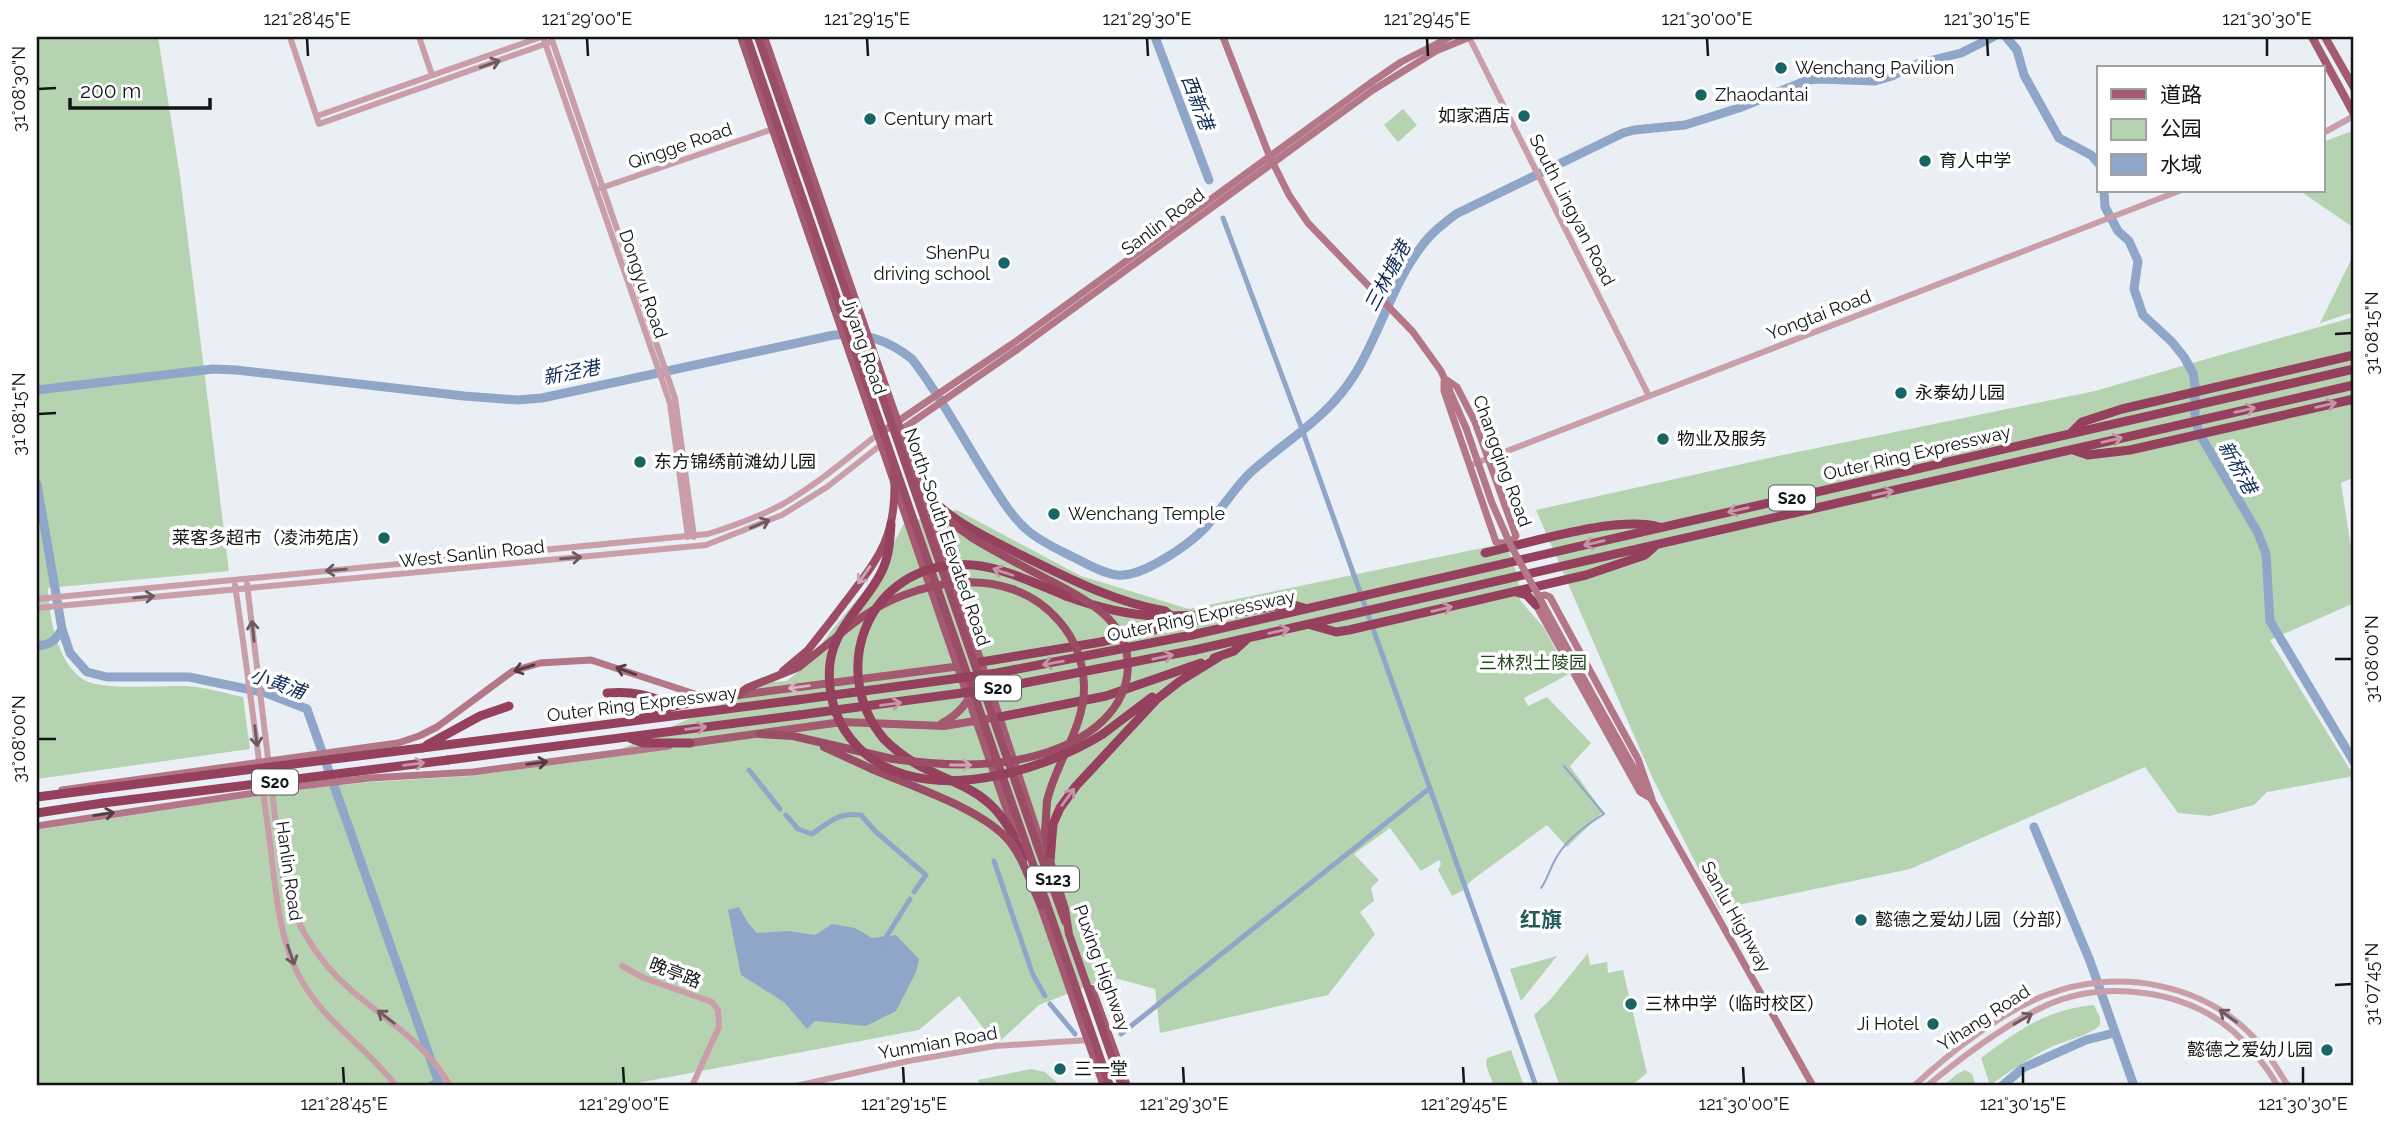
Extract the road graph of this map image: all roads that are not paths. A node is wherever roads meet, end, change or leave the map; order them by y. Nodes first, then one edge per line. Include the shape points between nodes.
1 (290, 37) edge
2 (419, 37) edge
3 (741, 37) edge
4 (747, 37) edge
5 (758, 37) edge
6 (764, 37) edge
7 (1223, 37) edge
8 (1450, 37) edge
9 (1469, 37) edge
10 (2312, 37) edge
11 (2325, 37) edge
12 (547, 39) edge
13 (432, 75) junction
14 (2354, 88) edge
15 (2354, 115) edge
16 (318, 120) junction
17 (773, 129) junction
18 (2324, 132) edge
19 (1271, 159) junction
20 (599, 189) junction
21 (2176, 192) edge
22 (1210, 203) junction
23 (2354, 355) edge
24 (2354, 369) edge
25 (1444, 378) junction
26 (2354, 385) edge
27 (1649, 396) junction
28 (2354, 399) edge
29 (898, 426) junction
30 (1466, 428) joint
31 (878, 434) junction
32 (2069, 435) junction
33 (882, 444) junction
34 (2072, 450) junction
35 (1488, 459) junction
36 (894, 465) junction
37 (1471, 466) junction
38 (907, 470) junction
39 (922, 492) junction
40 (891, 524) junction
41 (1660, 528) junction
42 (691, 536) junction
43 (1516, 536) junction
44 (1496, 542) junction
45 (1528, 543) junction
46 (1656, 545) junction
47 (692, 546) junction
48 (1485, 553) joint
49 (269, 576) junction
50 (247, 578) junction
51 (234, 579) junction
52 (1558, 582) junction
53 (270, 586) junction
54 (248, 588) junction
55 (236, 589) junction
56 (1514, 592) junction
57 (1550, 597) junction
58 (39, 599) edge
59 (1536, 605) junction
60 (40, 608) edge
61 (1306, 609) junction
62 (1170, 615) junction
63 (1210, 617) junction
64 (1310, 624) junction
65 (1248, 638) junction
66 (1219, 657) junction
67 (982, 666) junction
68 (957, 667) junction
69 (767, 681) junction
70 (1180, 681) junction
71 (607, 693) dead end
72 (738, 695) junction
73 (708, 699) junction
74 (969, 700) junction
75 (509, 706) dead end
76 (674, 706) junction
77 (1000, 717) junction
78 (640, 720) junction
79 (977, 722) junction
80 (939, 725) junction
81 (760, 734) junction
82 (629, 737) junction
83 (445, 740) junction
84 (816, 742) junction
85 (690, 743) junction
86 (269, 760) junction
87 (259, 762) junction
88 (273, 789) junction
89 (263, 791) junction
90 (37, 796) edge
91 (1652, 799) junction
92 (37, 813) edge
93 (37, 826) edge
94 (1050, 861) junction
95 (1026, 869) junction
96 (1053, 925) junction
97 (1069, 934) junction
98 (622, 966) dead end
99 (1087, 1040) junction
100 (396, 1086) edge
101 (450, 1086) edge
102 (692, 1086) edge
103 (796, 1086) edge
104 (1104, 1086) edge
105 (1110, 1086) edge
106 (1125, 1086) edge
107 (1813, 1086) edge
108 (1913, 1086) edge
109 (1927, 1086) edge
110 (2278, 1086) edge
111 (2288, 1086) edge

1 - 16 street
2 - 13 street
3 - 17 main road, Jiyang Road
4 - 36 highway, North-South Elevated Road, bridge
5 - 38 highway, North-South Elevated Road, bridge
6 - 29 main road, Jiyang Road
7 - 19 main road, Changqing Road
8 - 19 main road, Sanlin Road via 1401,62
9 - 19 main road, Sanlin Road via 1402,71
9 - 27 street, South Lingyan Road
10 - 15 main road
11 - 14 main road
12 - 13 street
16 -> 12 street
12 - 20 street, Dongyu Road
13 - 16 street
15 - 18 street
17 - 20 street, Qingge Road
17 - 31 main road, Jiyang Road
19 - 22 main road, Sanlin Road
19 - 25 main road, Changqing Road via 1308,223 1401,317
20 - 42 street, Dongyu Road via 668,388 676,398
21 - 27 street, Yongtai Road
22 - 29 main road, Sanlin Road
22 - 29 main road, Sanlin Road via 959,391
23 - 32 highway via 2106,413 2082,422
24 - 32 highway, Outer Ring Expressway / S20
25 - 30 main road, Changqing Road
25 - 35 main road, Changqing Road via 1457,387 1468,406
25 - 37 main road, Changqing Road via 1444,391
34 -> 26 highway, Outer Ring Expressway / S20
27 - 35 street, Yongtai Road
34 -> 28 highway via 2088,455 2114,452
29 - 31 main road, Sanlin Road
29 - 33 main road, Sanlin Road
29 - 67 main road, Jiyang Road
30 - 91 main road, Sanlu Highway, bridge via 1510,544
31 - 33 main road, Jiyang Road
31 - 42 street, West Sanlin Road via 780,506 745,522
32 -> 41 highway, Outer Ring Expressway / S20
47 -> 33 street, West Sanlin Road via 706,545 782,515
33 - 68 main road, Jiyang Road
46 -> 34 highway, Outer Ring Expressway / S20
35 - 37 street, Yongtai Road
35 - 43 main road, Changqing Road
36 - 40 highway, bridge
36 - 96 highway, North-South Elevated Road, bridge
37 - 44 main road, Changqing Road
38 - 39 highway, bridge
38 - 97 highway, North-South Elevated Road, bridge
39 - 62 highway, bridge via 976,532 1092,589
84 -> 39 highway, bridge via 944,765 1018,759 1085,735 1119,700 1127,658 1116,627 1102,611 972,537
40 -> 69 highway, bridge via 878,553 808,650
40 - 70 highway, bridge via 880,574 841,630 830,667 835,711 859,748 875,760 929,778 961,779 1040,765 1103,734 1170,683
41 - 45 highway via 1646,523 1606,526
41 -> 61 highway, Outer Ring Expressway / S20
42 - 47 street, Dongyu Road
42 -> 49 street, West Sanlin Road
43 - 44 main road, Changqing Road
43 - 45 highway
44 - 48 main road
45 - 48 highway
46 - 52 highway via 1645,555
46 - 64 highway, Outer Ring Expressway / S20
53 -> 47 street, West Sanlin Road
49 - 50 street, West Sanlin Road
49 - 53 street
50 - 51 street, West Sanlin Road
50 - 54 street, Hanlin Road
51 - 55 street, Hanlin Road
51 - 58 street, West Sanlin Road
52 - 56 highway
52 - 57 highway via 1549,588
53 - 54 street, West Sanlin Road
54 - 55 street, West Sanlin Road
86 -> 54 street, Hanlin Road
60 -> 55 street, West Sanlin Road
55 -> 87 street, Hanlin Road
56 - 59 highway via 1527,595
64 -> 56 highway via 1336,632
57 - 59 main road via 1540,596
57 - 91 main road, Sanlu Highway via 1639,759
59 - 91 main road, Sanlu Highway via 1640,792
61 - 63 highway via 1290,604
61 -> 78 highway, Outer Ring Expressway / S20, bridge via 1021,669
62 - 63 highway
62 -> 95 highway, bridge via 1115,611 990,568 963,564 913,576 886,597 870,618 859,651 857,677 865,710 878,732 902,755 991,803 1011,830
63 - 67 highway
65 -> 64 highway, Outer Ring Expressway / S20
65 - 66 highway
82 -> 65 highway, Outer Ring Expressway / S20, bridge via 999,688
66 - 70 highway
66 - 77 highway via 1106,696
67 - 68 main road
67 - 74 main road
67 - 77 main road, Puxing Highway / S123
68 -> 72 main road
68 - 74 main road, Puxing Highway / S123
69 - 72 highway
69 - 94 highway, bridge via 803,664 874,609 937,585 988,584 1018,592 1045,607 1075,646 1084,697 1047,801 1045,832
94 -> 70 highway via 1051,829 1060,808 1139,718
71 - 76 highway via 647,694
72 - 73 main road
73 - 76 highway
73 -> 86 main road via 591,660 540,663 513,671 419,736 398,743
74 - 79 main road, Puxing Highway / S123
74 - 80 main road via 955,717
75 - 83 highway via 480,716
76 - 78 highway via 651,711
77 - 79 main road
77 - 106 main road, Puxing Highway / S123
78 - 83 highway, Outer Ring Expressway / S20
79 - 80 main road
79 - 99 main road, Puxing Highway / S123
80 - 81 main road via 842,722
81 - 84 highway
81 - 85 main road
82 - 85 highway via 643,743
92 -> 82 highway, Outer Ring Expressway / S20, bridge
83 - 90 highway, Outer Ring Expressway / S20, bridge via 422,748
84 - 95 highway, bridge via 984,820 1008,840
88 -> 85 main road via 473,772
86 - 87 main road
86 - 88 street, Hanlin Road
87 - 89 street, Hanlin Road
87 - 90 main road
88 - 89 main road
101 -> 88 street, Hanlin Road via 405,1031 338,978 302,930 283,881
93 -> 89 main road
89 -> 100 street, Hanlin Road via 281,918 297,973 323,1012
91 - 107 main road, Sanlu Highway
94 - 97 highway, bridge
95 - 96 highway, bridge
96 - 105 highway, North-South Elevated Road, bridge
97 - 106 highway, North-South Elevated Road, bridge
98 - 102 street, 晚亭路 via 712,1002 718,1010 719,1027
99 - 103 street, Yunmian Road via 995,1046
99 - 104 main road, Puxing Highway / S123
111 -> 108 street, Yihang Road via 2258,1041 2228,1015 2154,984 2110,981 2045,995 2015,1010
109 -> 110 street, Yihang Road via 1970,1052 2049,1004 2112,991 2153,994 2207,1014 2251,1048

